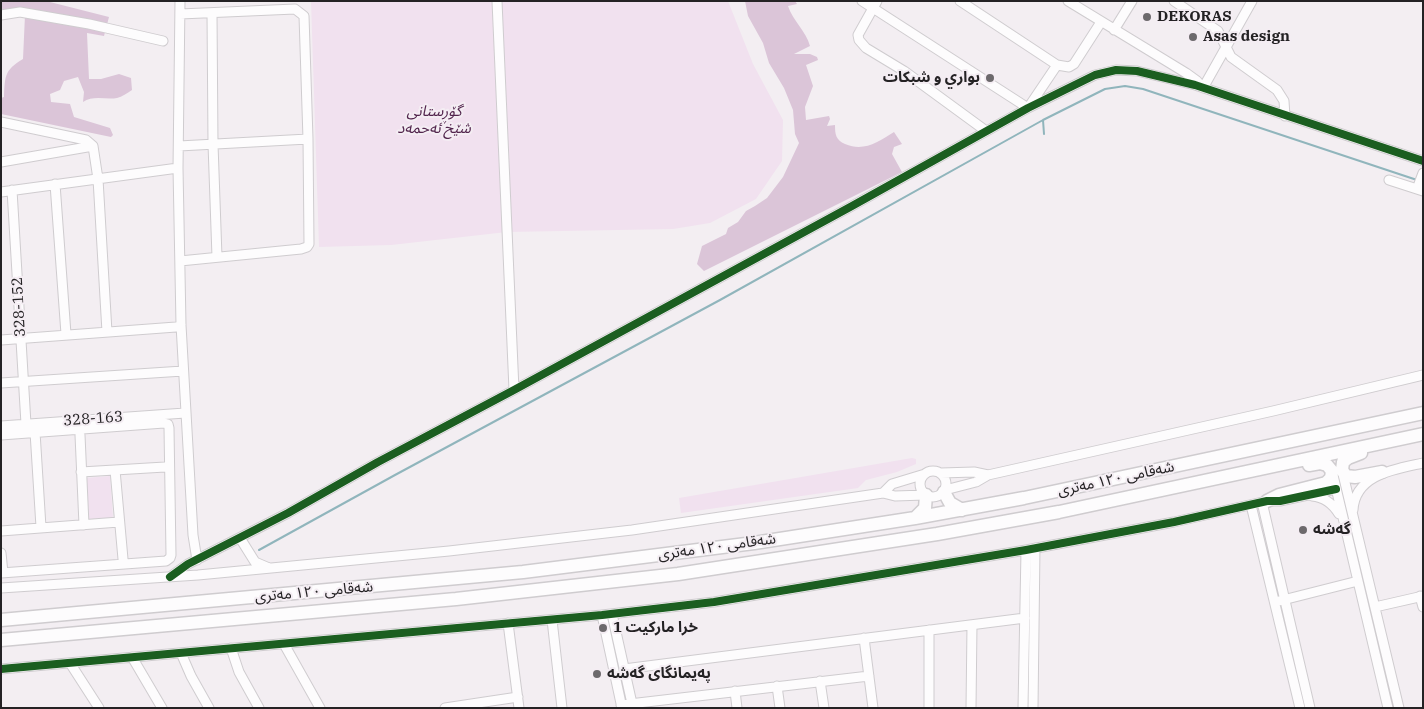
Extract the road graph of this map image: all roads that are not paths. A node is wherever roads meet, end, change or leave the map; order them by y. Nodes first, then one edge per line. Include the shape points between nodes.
1 (180, 1) edge
2 (497, 1) edge
3 (862, 1) edge
4 (960, 1) edge
5 (1068, 1) edge
6 (1132, 1) edge
7 (1174, 1) edge
8 (1252, 1) edge
9 (875, 5) edge
10 (212, 13) junction
11 (180, 14) junction
12 (1, 15) edge
13 (1101, 22) junction
14 (1114, 30) junction
15 (163, 41) dead end
16 (1226, 46) junction
17 (1057, 65) junction
18 (1202, 88) junction
19 (1028, 108) junction
20 (1286, 116) junction
21 (1, 122) edge
22 (986, 131) junction
23 (308, 140) junction
24 (214, 144) junction
25 (93, 146) junction
26 (179, 146) junction
27 (1423, 161) edge
28 (1, 162) edge
29 (178, 168) junction
30 (1422, 174) edge
31 (98, 179) junction
32 (1389, 180) dead end
33 (55, 184) junction
34 (1419, 189) edge
35 (12, 190) junction
36 (1, 192) edge
37 (217, 257) junction
38 (180, 261) junction
39 (176, 327) dead end
40 (107, 332) junction
41 (66, 334) junction
42 (20, 338) junction
43 (1, 340) edge
44 (183, 371) junction
45 (1423, 375) edge
46 (23, 382) junction
47 (1, 384) edge
48 (514, 390) junction
49 (185, 413) junction
50 (1423, 413) edge
51 (158, 419) junction
52 (26, 424) junction
53 (1, 426) edge
54 (35, 432) junction
55 (1423, 434) edge
56 (1, 435) edge
57 (80, 435) dead end
58 (1383, 443) junction
59 (1423, 463) edge
60 (166, 467) dead end
61 (1336, 467) junction
62 (1256, 469) junction
63 (115, 470) junction
64 (81, 472) junction
65 (1382, 472) junction
66 (941, 473) junction
67 (925, 474) junction
68 (988, 474) junction
69 (1336, 490) junction
70 (944, 491) junction
71 (883, 493) junction
72 (926, 495) junction
73 (1309, 495) junction
74 (1264, 502) junction
75 (1251, 505) junction
76 (962, 510) junction
77 (915, 518) junction
78 (1344, 521) junction
79 (119, 522) junction
80 (1354, 522) junction
81 (84, 525) junction
82 (41, 527) junction
83 (1, 531) edge
84 (240, 538) junction
85 (1359, 543) junction
86 (1349, 545) junction
87 (1031, 549) junction
88 (1, 552) edge
89 (1362, 554) junction
90 (1352, 557) junction
91 (123, 559) dead end
92 (197, 560) junction
93 (272, 569) junction
94 (2, 573) edge
95 (170, 577) junction
96 (1358, 581) junction
97 (1, 588) edge
98 (1421, 596) edge
99 (1285, 600) junction
100 (1274, 602) junction
101 (1423, 607) edge
102 (1375, 608) junction
103 (612, 614) junction
104 (602, 615) junction
105 (1025, 618) junction
106 (1, 620) edge
107 (552, 620) junction
108 (508, 624) junction
109 (972, 624) junction
110 (929, 630) junction
111 (864, 638) junction
112 (1, 640) edge
113 (284, 644) junction
114 (231, 648) junction
115 (181, 653) junction
116 (132, 657) junction
117 (70, 663) junction
118 (1, 669) edge
119 (624, 670) junction
120 (869, 676) junction
121 (820, 681) junction
122 (777, 686) junction
123 (735, 691) junction
124 (518, 698) junction
125 (632, 705) edge
126 (621, 706) edge
127 (99, 708) edge
128 (162, 708) edge
129 (209, 708) edge
130 (259, 708) edge
131 (320, 708) edge
132 (445, 708) edge
133 (519, 708) edge
134 (562, 708) edge
135 (737, 708) edge
136 (780, 708) edge
137 (824, 708) edge
138 (873, 708) edge
139 (929, 708) edge
140 (971, 708) edge
141 (1023, 708) edge
142 (1033, 708) edge
143 (1300, 708) edge
144 (1310, 708) edge
145 (1388, 708) edge
146 (1399, 708) edge

1 - 11 street
2 - 48 street
3 - 9 street
4 - 17 street
5 - 13 street
6 - 14 street
7 - 16 street via 1218,31
8 - 16 street
9 - 19 street
9 - 22 street via 858,35 866,48 904,71
10 - 11 street
10 - 23 street via 295,9 304,16
10 - 24 street
11 - 26 street
12 - 15 street via 20,12
13 - 14 street
13 - 17 street via 1074,64 1070,67
14 - 18 street via 1186,73
16 - 18 street
16 - 20 street via 1231,57 1276,90 1284,101
17 - 19 street
18 - 19 street via 1137,71 1116,70 1085,78
18 - 20 street
19 - 22 street
20 - 27 street
21 - 25 street via 86,140
22 - 48 street
23 - 24 street
23 - 37 street via 307,247
24 - 26 street
24 - 37 street
25 - 28 street
25 - 31 street
26 - 29 street
29 - 31 street
29 - 38 street
30 - 34 street
31 - 33 street
31 - 40 street
32 - 34 street
33 - 35 street
33 - 41 street
35 - 36 street
35 - 42 street, 328-152
37 - 38 street
38 - 44 street
39 - 40 street
40 - 41 street
41 - 42 street
42 - 43 street
42 - 46 street, 328-152
44 - 46 street
44 - 49 street
45 - 68 street
46 - 47 street
46 - 52 street, 328-152
48 - 84 street
49 - 51 street, 328-163
49 - 92 street
50 - 76 highway, شەقامی ١٢٠ مەتری
51 - 52 street, 328-163
51 - 54 street
51 - 94 street via 169,428 170,558 166,561
52 - 53 street, 328-163
54 - 56 street
54 - 82 street
55 - 58 highway, شەقامی ١٢٠ مەتری
57 - 64 street
58 - 61 highway via 1348,458
58 - 62 highway, شەقامی ١٢٠ مەتری
59 - 65 street
60 - 63 street
61 - 62 highway via 1320,463
61 - 65 highway via 1351,477
61 - 69 street
61 - 74 highway via 1326,483
61 - 80 street
62 - 112 highway, شەقامی ١٢٠ مەتری via 955,531 678,574 456,599
63 - 64 street
63 - 79 street
64 - 81 street
65 - 80 street via 1364,485 1356,496
66 - 67 street via 932,471
66 - 68 street
66 - 70 street via 946,481
67 - 71 street via 892,484
67 - 72 street via 920,486
68 - 70 street via 976,482
69 - 73 street
69 - 78 street
70 - 72 street via 938,497
70 - 76 highway via 950,502
71 - 72 street
71 - 93 street via 632,530
72 - 77 highway via 925,508
73 - 74 street
73 - 78 street via 1331,503
74 - 75 street
74 - 99 street
75 - 87 street
75 - 100 street
76 - 77 highway, شەقامی ١٢٠ مەتری
77 - 106 highway, شەقامی ١٢٠ مەتری via 523,572
78 - 86 street
79 - 81 street
79 - 91 street
80 - 85 street
81 - 82 street
82 - 83 street
84 - 92 street
84 - 93 street via 255,562
85 - 86 street via 1355,549
85 - 89 street
86 - 90 street
87 - 103 street via 714,602
87 - 105 street
87 - 142 street
88 - 94 street
89 - 90 street via 1356,552
89 - 102 street
90 - 96 street
92 - 95 street
93 - 95 street
95 - 97 street
96 - 99 street
96 - 145 street
98 - 101 street
98 - 102 street
99 - 100 street
99 - 144 street
100 - 143 street
102 - 146 street
103 - 104 street
103 - 119 street
104 - 107 street
104 - 126 street
105 - 109 street
105 - 141 street
107 - 108 street
107 - 134 street
108 - 113 street
108 - 124 street
109 - 110 street
109 - 140 street
110 - 111 street
110 - 139 street
111 - 119 street
111 - 120 street
113 - 114 street
113 - 131 street
114 - 115 street
114 - 130 street
115 - 116 street
115 - 129 street
116 - 117 street
116 - 128 street
117 - 118 street
117 - 127 street
119 - 125 street
120 - 121 street
120 - 138 street
121 - 122 street
121 - 137 street
122 - 123 street
122 - 136 street
123 - 125 street
123 - 135 street
124 - 132 street
124 - 133 street
125 - 126 street

